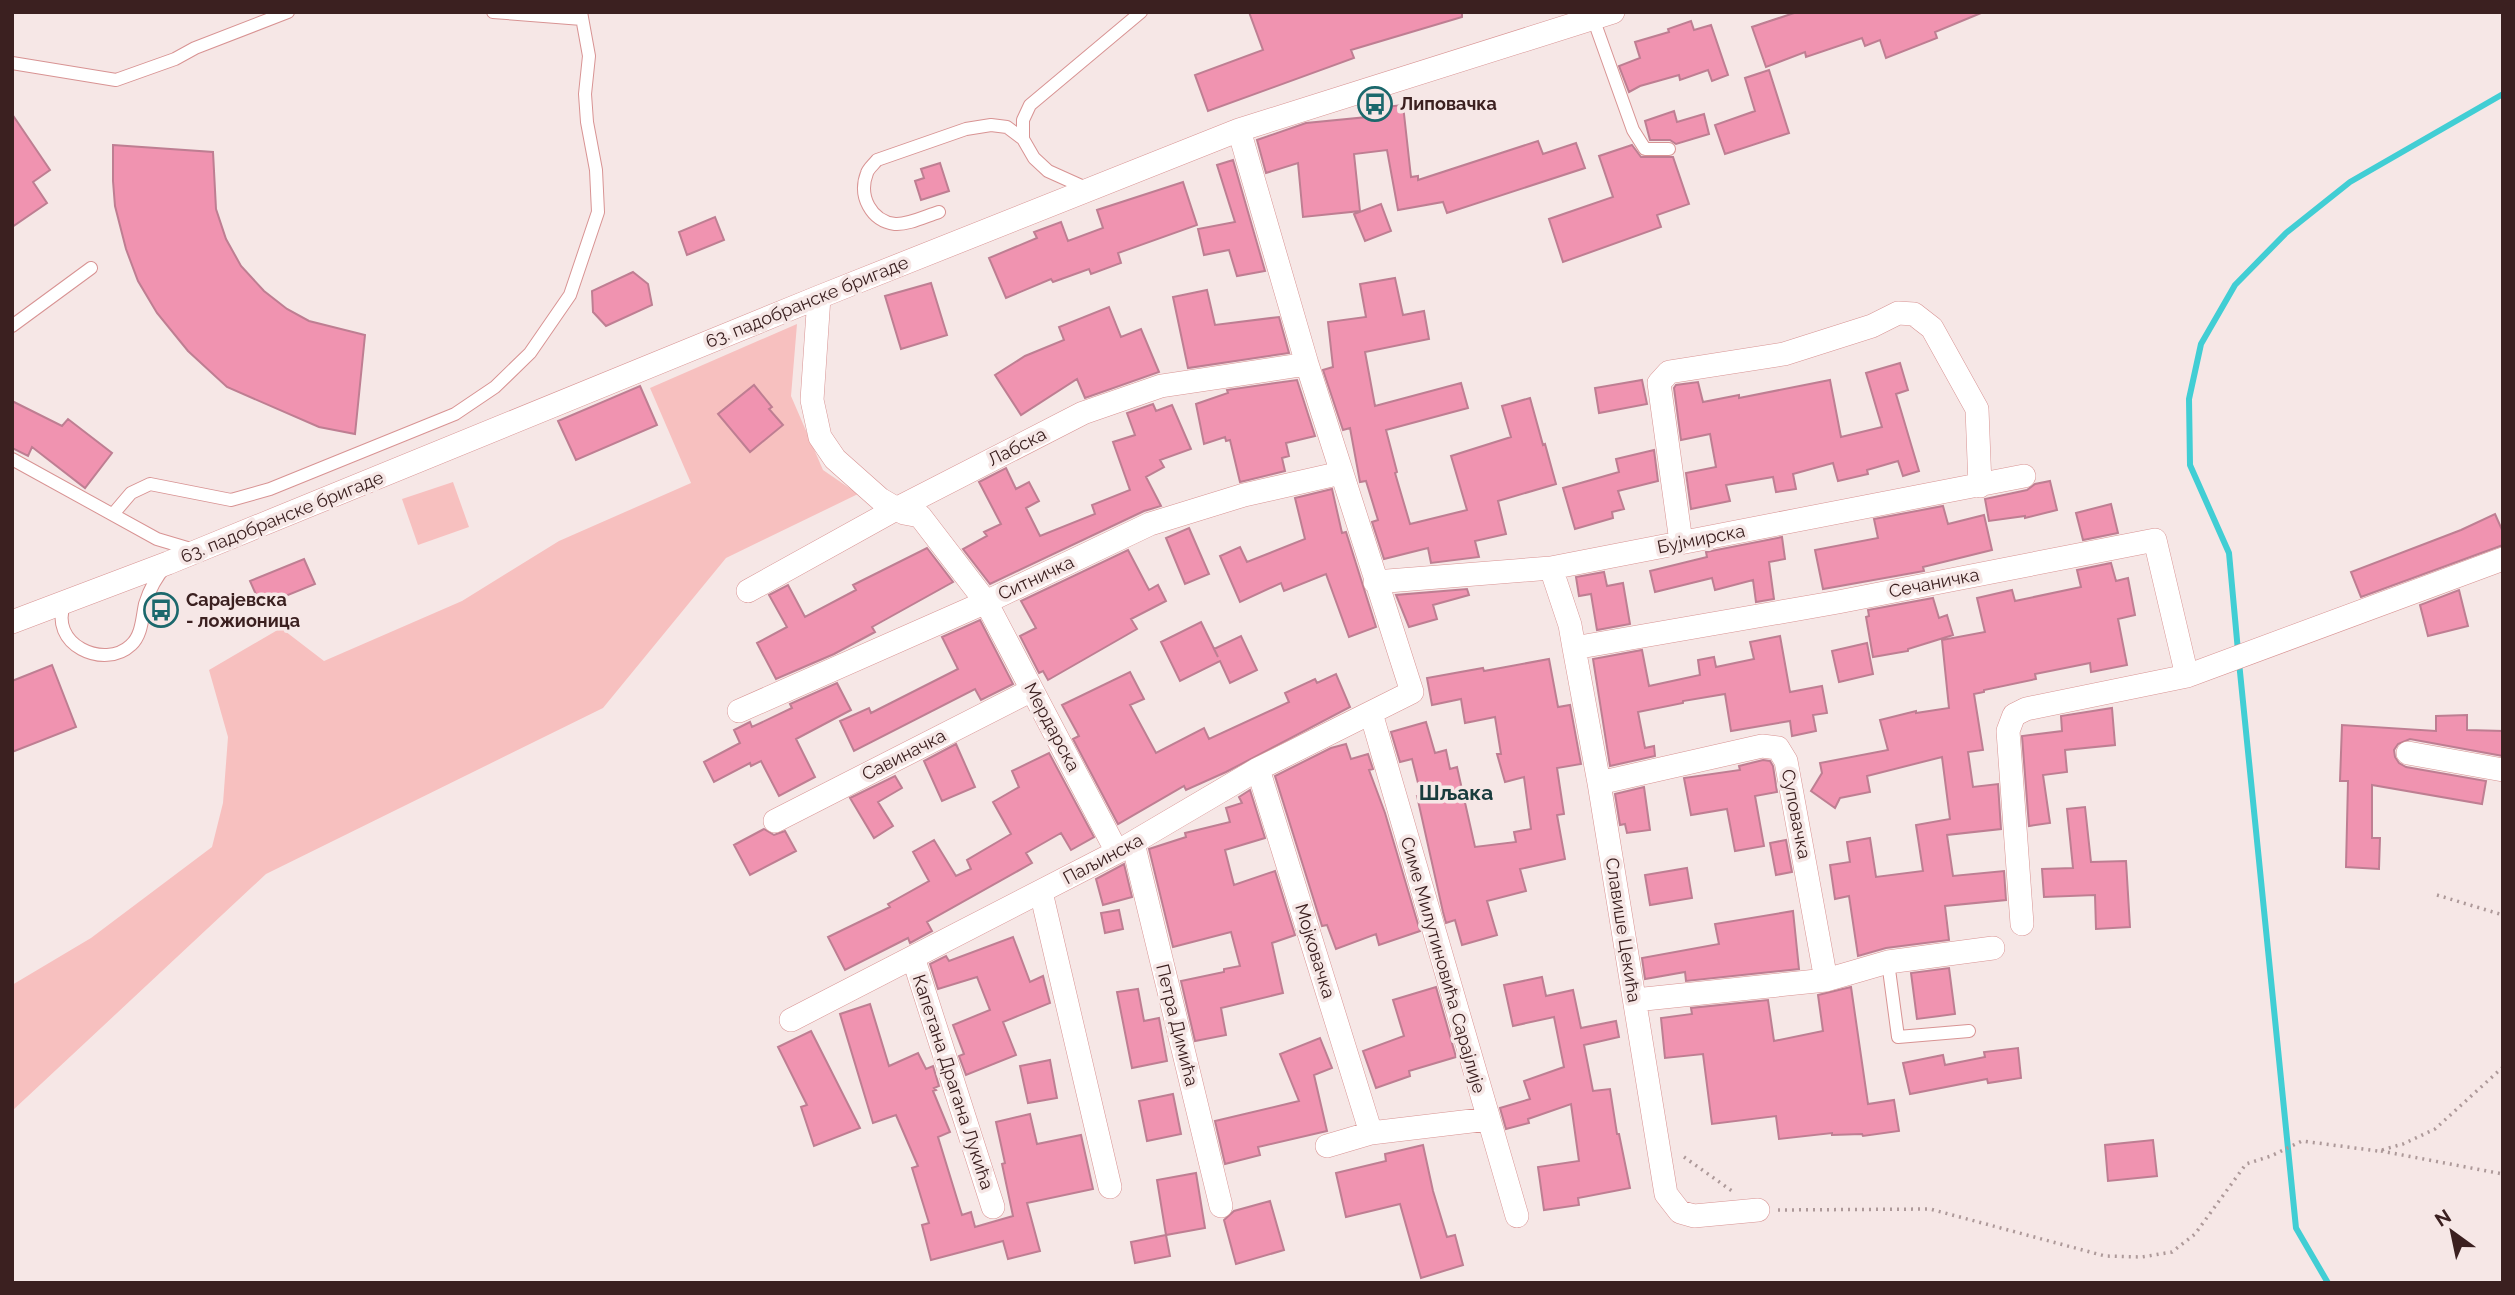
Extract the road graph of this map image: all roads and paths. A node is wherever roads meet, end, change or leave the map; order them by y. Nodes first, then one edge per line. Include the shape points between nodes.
1 (288, 12) edge
2 (493, 12) edge
3 (1141, 12) edge
4 (582, 15) edge
5 (1603, 15) edge
6 (12, 63) edge
7 (1239, 130) junction
8 (1023, 139) junction
9 (1669, 149) dead end
10 (1089, 190) junction
11 (939, 212) dead end
12 (91, 268) dead end
13 (819, 297) junction
14 (12, 326) edge
15 (1307, 364) junction
16 (12, 459) edge
17 (1341, 473) junction
18 (2024, 476) dead end
19 (1980, 486) junction
20 (896, 509) junction
21 (114, 513) junction
22 (1681, 542) junction
23 (197, 551) junction
24 (2503, 559) edge
25 (168, 563) junction
26 (1550, 568) junction
27 (1375, 582) junction
28 (748, 591) dead end
29 (65, 602) junction
30 (986, 602) junction
31 (12, 622) edge
32 (1574, 648) junction
33 (2187, 676) junction
34 (1032, 690) junction
35 (739, 711) dead end
36 (1371, 713) junction
37 (2408, 753) dead end
38 (1258, 769) junction
39 (2503, 770) edge
40 (1599, 783) junction
41 (775, 821) dead end
42 (1125, 848) junction
43 (1041, 892) junction
44 (2437, 895) dead end
45 (2503, 915) edge
46 (2022, 924) dead end
47 (1993, 948) dead end
48 (913, 957) junction
49 (1888, 962) junction
50 (1826, 980) junction
51 (1635, 1000) junction
52 (791, 1020) dead end
53 (1969, 1031) dead end
54 (2503, 1067) edge
55 (1488, 1119) junction
56 (1371, 1133) junction
57 (1657, 1138) junction
58 (1328, 1146) dead end
59 (2378, 1151) junction
60 (2503, 1174) edge
61 (1110, 1186) dead end
62 (1221, 1206) dead end
63 (993, 1207) dead end
64 (1758, 1210) junction
65 (1517, 1216) dead end

1 - 6 lane via 116,80
2 - 4 lane
3 - 8 lane via 1030,105 1023,120
4 - 21 lane via 589,56 587,122 598,212 570,295 530,353 495,387 455,414 270,489 230,500 150,484 131,493
5 - 7 street, 63. падобранске бригаде
5 - 9 lane via 1633,130 1645,149
7 - 10 street, 63. падобранске бригаде
7 - 15 street
8 - 10 lane via 1048,171
8 - 11 lane via 1007,127 966,129 877,160 867,172 864,190 870,210 879,220 898,224
10 - 13 street, 63. падобранске бригаде
12 - 14 lane
13 - 20 street, Мердарска via 812,400 820,437 844,468
13 - 23 street, 63. падобранске бригаде
15 - 17 street
15 - 20 street, Лабска via 1161,386 1083,413
16 - 21 lane
17 - 27 street
17 - 30 street, Ситничка via 1244,495 1150,524
18 - 19 street, Бујмирска
19 - 22 street, Бујмирска
19 - 22 street via 1977,409 1932,328 1914,314 1898,313 1784,354 1669,372 1659,383
20 - 28 street, Лабска
20 - 30 street, Мердарска via 920,516
21 - 23 lane via 157,539
22 - 26 street, Бујмирска
23 - 25 street, 63. падобранске бригаде
24 - 33 street
25 - 29 street, 63. падобранске бригаде
25 - 29 lane via 149,593 135,641 120,652 95,653 69,640 60,618
26 - 27 street, Бујмирска
26 - 32 street, Славише Цекића
27 - 36 street, Паљинска via 1412,692
29 - 31 street, 63. падобранске бригаде
30 - 34 street, Мердарска
30 - 35 street, Ситничка
32 - 33 street, Сечаничка via 2155,540
32 - 40 street, Славише Цекића
33 - 46 street via 2014,715 2008,731
34 - 41 street, Савиначка
34 - 42 street, Мердарска
36 - 38 street, Паљинска
36 - 55 street, Симе Милутиновића Сарајлије
37 - 39 street
38 - 42 street, Паљинска
38 - 56 street, Мојковачка
40 - 50 street, Суповачка via 1762,746 1778,748 1786,761
40 - 51 street, Славише Цекића
42 - 43 street, Паљинска
42 - 62 street, Петра Димића
43 - 48 street, Паљинска
43 - 61 street
44 - 45 path
47 - 49 street
48 - 52 street, Паљинска
48 - 63 street, Капетана Драгана Лукића
49 - 50 street
49 - 53 lane via 1898,1037
50 - 51 street
51 - 57 street, Славише Цекића
54 - 59 path via 2435,1129
55 - 56 street
55 - 65 street, Симе Милутиновића Сарајлије
56 - 58 street
57 - 64 path
57 - 64 street, Славише Цекића via 1666,1194 1680,1212 1695,1216
59 - 60 path
59 - 64 path via 2302,1141 2246,1164 2195,1234 2172,1252 2142,1257 2105,1256 1930,1209

